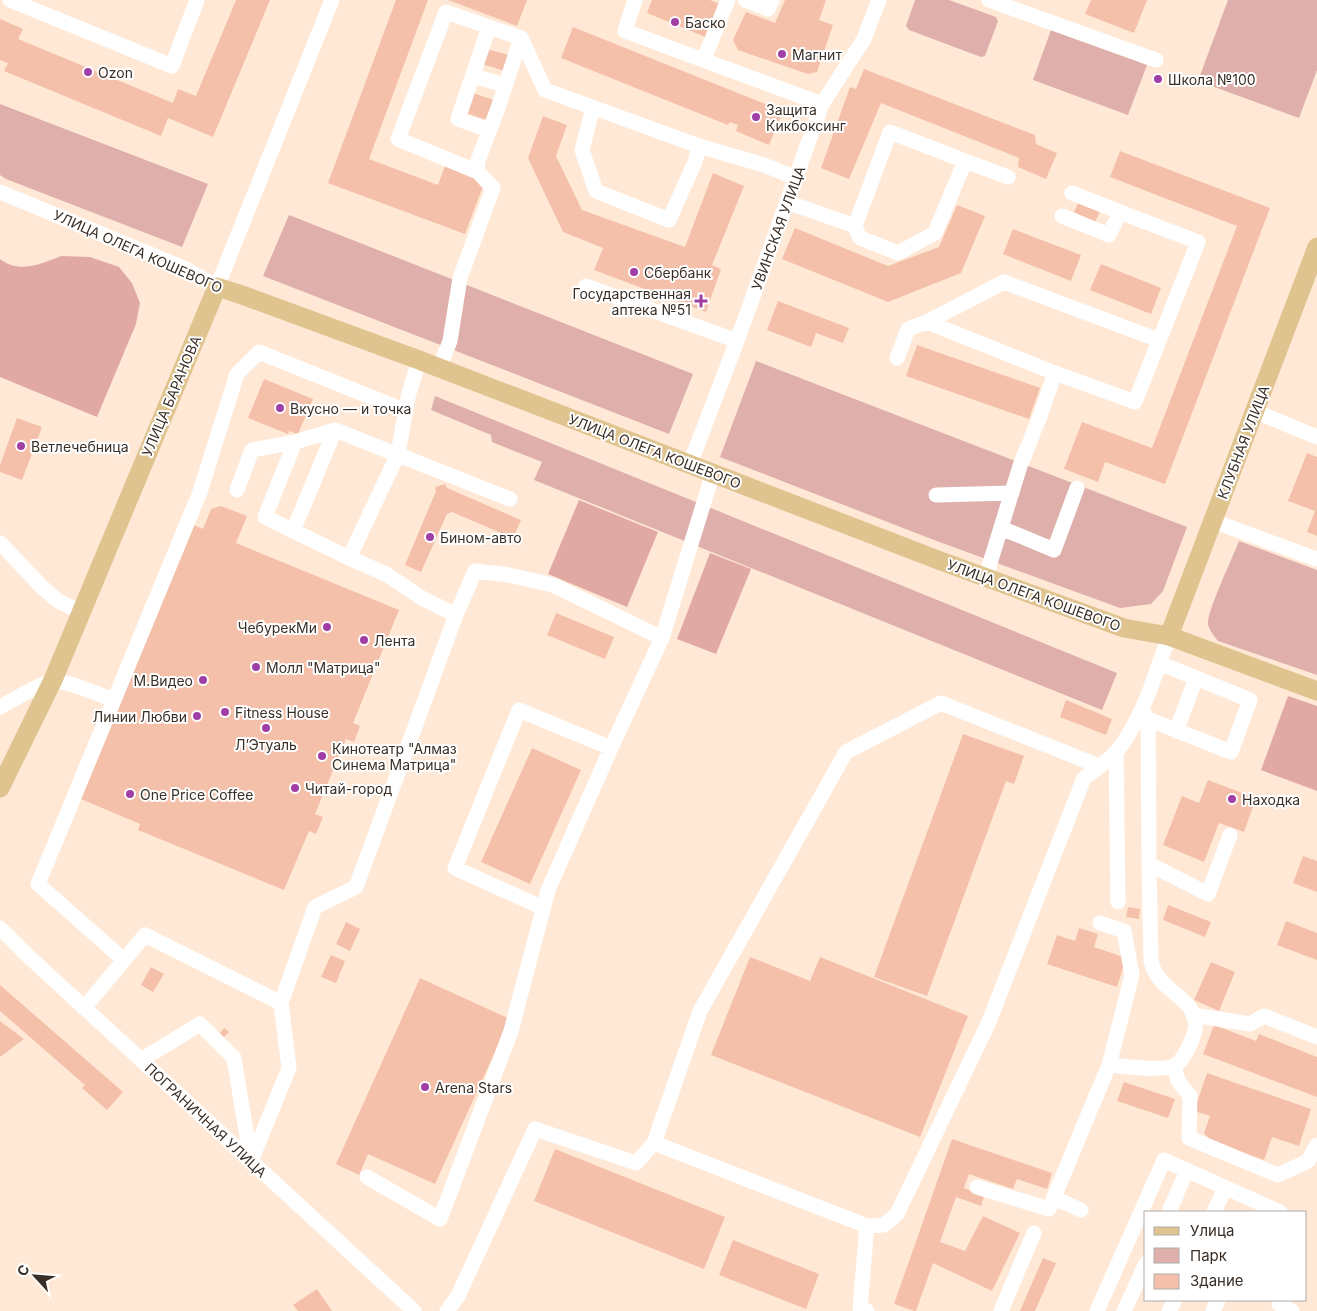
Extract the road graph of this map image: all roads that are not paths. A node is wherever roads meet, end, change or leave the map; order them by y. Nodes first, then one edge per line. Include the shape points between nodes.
1 (10, 0) edge
2 (197, 0) edge
3 (332, 0) edge
4 (634, 0) edge
5 (728, 0) edge
6 (745, 0) edge
7 (772, 0) edge
8 (879, 0) edge
9 (989, 0) edge
10 (488, 27) junction
11 (520, 38) junction
12 (704, 59) junction
13 (1156, 60) dead end
14 (473, 76) junction
15 (505, 85) junction
16 (822, 104) junction
17 (593, 107) junction
18 (490, 130) junction
19 (699, 146) junction
20 (965, 161) junction
21 (478, 172) junction
22 (1008, 177) dead end
23 (796, 178) junction
24 (0, 192) edge
25 (1072, 193) dead end
26 (787, 202) junction
27 (1120, 212) junction
28 (1062, 216) dead end
29 (855, 226) junction
30 (1316, 255) edge
31 (586, 286) dead end
32 (217, 287) junction
33 (927, 322) junction
34 (1160, 340) junction
35 (736, 341) junction
36 (897, 358) dead end
37 (419, 360) junction
38 (439, 369) junction
39 (1055, 373) junction
40 (406, 412) junction
41 (1254, 412) junction
42 (335, 430) junction
43 (1317, 437) edge
44 (295, 442) junction
45 (398, 454) junction
46 (690, 464) junction
47 (713, 473) junction
48 (1077, 488) dead end
49 (237, 490) dead end
50 (1012, 493) junction
51 (936, 495) dead end
52 (510, 499) dead end
53 (1213, 520) junction
54 (1001, 528) junction
55 (293, 531) junction
56 (0, 543) edge
57 (349, 558) junction
58 (1316, 559) edge
59 (986, 576) junction
60 (81, 612) junction
61 (456, 615) junction
62 (1169, 636) junction
63 (662, 638) junction
64 (1159, 663) junction
65 (1196, 678) junction
66 (53, 680) junction
67 (1317, 691) edge
68 (114, 700) junction
69 (0, 707) edge
70 (1145, 715) junction
71 (1176, 731) junction
72 (611, 748) junction
73 (1116, 752) junction
74 (1099, 766) junction
75 (0, 788) edge
76 (1230, 835) dead end
77 (1148, 864) junction
78 (1118, 902) dead end
79 (543, 908) junction
80 (1100, 923) dead end
81 (0, 928) edge
82 (124, 960) junction
83 (281, 1003) junction
84 (84, 1008) junction
85 (1193, 1015) junction
86 (1317, 1037) edge
87 (141, 1060) junction
88 (1109, 1065) junction
89 (1174, 1066) junction
90 (654, 1143) junction
91 (1317, 1146) edge
92 (251, 1161) junction
93 (1187, 1170) junction
94 (367, 1177) dead end
95 (977, 1187) dead end
96 (1225, 1188) junction
97 (1054, 1198) junction
98 (1260, 1208) edge
99 (1081, 1210) dead end
100 (1168, 1211) edge
101 (1214, 1211) edge
102 (1275, 1211) edge
103 (867, 1226) junction
104 (1034, 1233) dead end
105 (1144, 1267) edge
106 (414, 1311) edge
107 (447, 1311) edge
108 (868, 1311) edge
109 (1001, 1311) edge
110 (1097, 1311) edge
111 (1124, 1311) edge

1 - 2 street via 172,66
3 - 32 street, УЛИЦА БАРАНОВА
4 - 12 street via 624,31
5 - 12 street
6 - 7 street via 768,9
8 - 16 street, УВИНСКАЯ УЛИЦА via 864,39
9 - 13 street
10 - 11 street
10 - 14 street
10 - 21 street via 446,12 398,139
11 - 15 street
11 - 17 street via 544,90
12 - 16 street
14 - 15 street
14 - 18 street via 458,119
15 - 18 street
16 - 23 street, УВИНСКАЯ УЛИЦА
17 - 19 street
17 - 19 street via 582,150 596,191 670,220
18 - 21 street via 477,163
19 - 23 street
20 - 22 street
20 - 29 street via 935,233 898,252 860,238
20 - 29 street via 890,132
21 - 38 street via 493,188 460,278 450,341
23 - 26 street, УВИНСКАЯ УЛИЦА
24 - 32 street, УЛИЦА ОЛЕГА КОШЕВОГО via 186,269
25 - 27 street
26 - 29 street
26 - 35 street, УВИНСКАЯ УЛИЦА
27 - 28 street via 1109,235
27 - 34 street via 1198,242
30 - 41 main road, КЛУБНАЯ УЛИЦА
31 - 35 street
32 - 37 main road, УЛИЦА ОЛЕГА КОШЕВОГО
32 - 60 main road, УЛИЦА БАРАНОВА
33 - 34 street via 1004,282
33 - 36 street via 908,330
33 - 39 street
34 - 39 street via 1134,402
35 - 46 street, УВИНСКАЯ УЛИЦА
37 - 38 main road, УЛИЦА ОЛЕГА КОШЕВОГО
37 - 40 street
38 - 46 main road, УЛИЦА ОЛЕГА КОШЕВОГО
39 - 50 street
40 - 45 street
40 - 68 street via 259,352 237,374 200,492
41 - 43 street
41 - 53 main road, КЛУБНАЯ УЛИЦА
42 - 44 street
42 - 45 street
42 - 55 street
44 - 49 street via 252,450
44 - 55 street via 265,517
45 - 52 street
45 - 57 street
46 - 47 main road, УЛИЦА ОЛЕГА КОШЕВОГО
47 - 59 main road, УЛИЦА ОЛЕГА КОШЕВОГО
47 - 63 street
48 - 54 street via 1054,550
50 - 51 street
50 - 54 street
53 - 58 street
53 - 62 main road, КЛУБНАЯ УЛИЦА
54 - 59 street
55 - 57 street
56 - 60 street via 58,601
57 - 61 street via 386,574 422,598
59 - 62 main road, УЛИЦА ОЛЕГА КОШЕВОГО via 1127,629
60 - 66 main road, УЛИЦА БАРАНОВА
61 - 63 street via 475,571 553,585
61 - 83 street via 356,887 315,907
62 - 64 street
62 - 67 main road, УЛИЦА ОЛЕГА КОШЕВОГО
63 - 72 street
64 - 65 street
64 - 70 street
65 - 71 street
65 - 71 street via 1250,700 1231,752
66 - 68 street
66 - 69 street
66 - 75 main road, УЛИЦА БАРАНОВА
68 - 82 street via 38,884
70 - 71 street
70 - 73 street
70 - 77 street
72 - 79 street
72 - 79 street via 519,710 455,868
73 - 74 street
73 - 78 street
74 - 90 street via 942,703 846,752 700,1011
74 - 103 street via 1084,778 988,1024 897,1214 884,1225
76 - 77 street via 1208,894
77 - 85 street via 1154,972 1191,1008
79 - 94 street via 511,1031 440,1220
80 - 88 street via 1124,931 1132,975
81 - 84 street, ПОГРАНИЧНАЯ УЛИЦА
82 - 83 street via 145,935
82 - 84 street
83 - 92 street via 289,1068
84 - 87 street, ПОГРАНИЧНАЯ УЛИЦА
85 - 86 street via 1250,1024 1264,1016
85 - 89 street via 1196,1022 1194,1034 1187,1052
87 - 92 street, ПОГРАНИЧНАЯ УЛИЦА
87 - 92 street via 200,1024 234,1058
88 - 89 street
88 - 97 street
89 - 91 street via 1178,1081 1190,1096 1189,1138 1278,1175 1308,1160
90 - 103 street
90 - 107 street via 636,1163 535,1128 458,1296
92 - 106 street, ПОГРАНИЧНАЯ УЛИЦА
93 - 96 street
93 - 100 street
93 - 110 street via 1164,1160
95 - 97 street via 1049,1209
96 - 98 street
96 - 101 street
97 - 99 street
98 - 102 street
103 - 108 street via 860,1308
104 - 109 street
105 - 111 street

